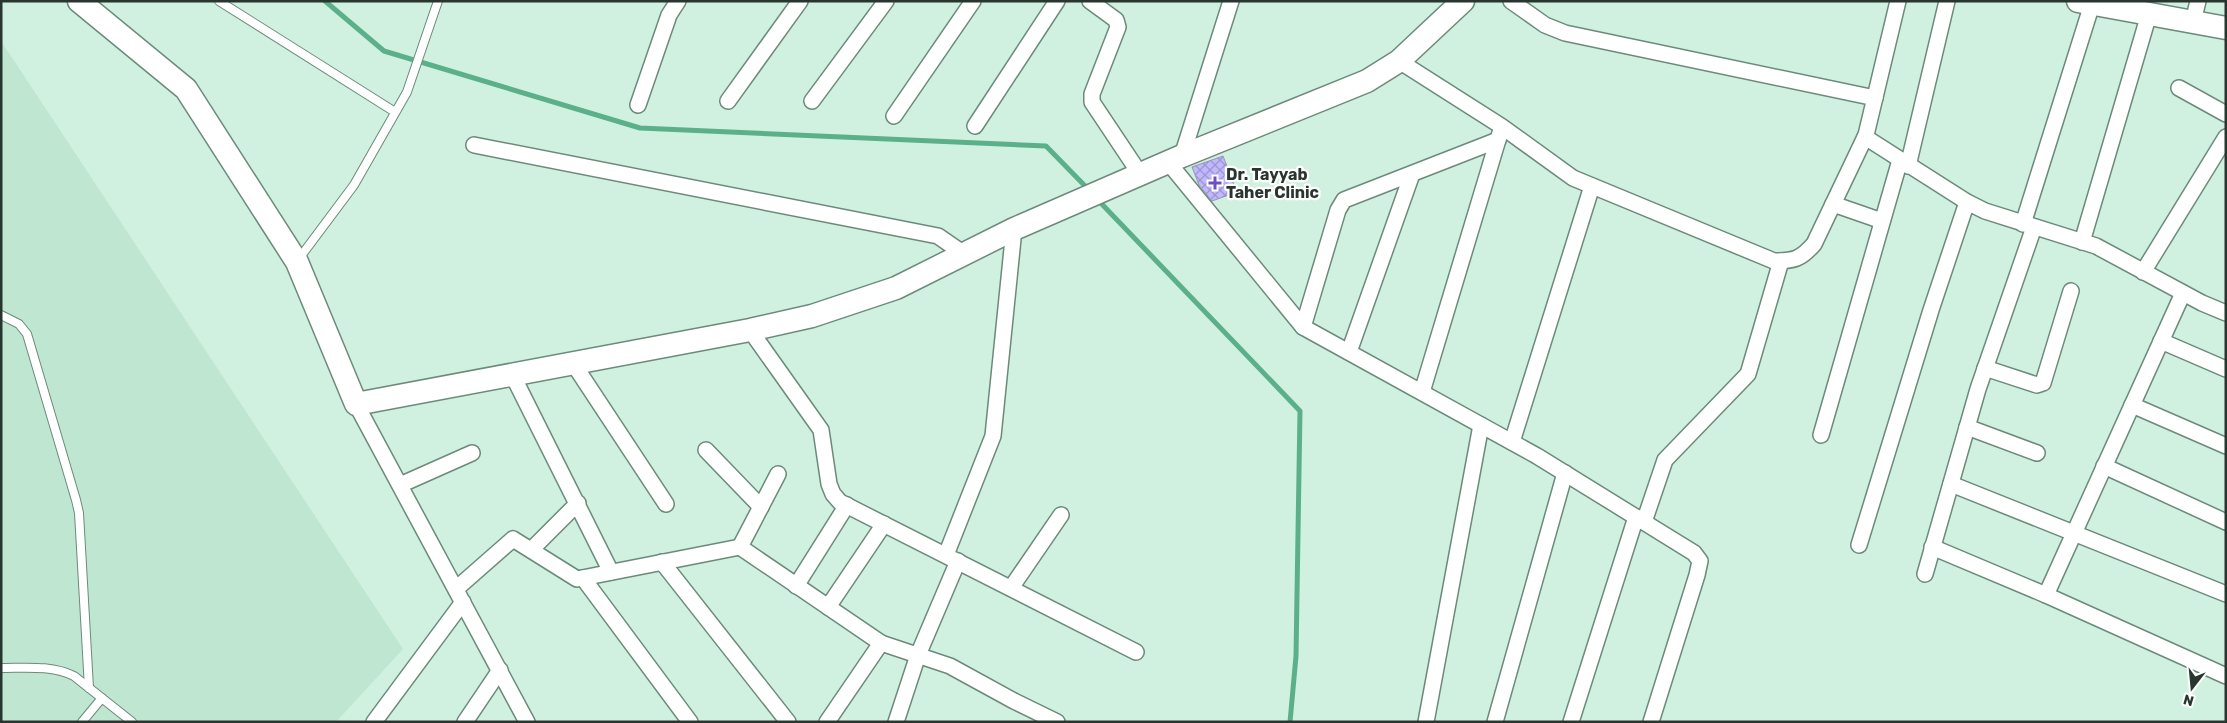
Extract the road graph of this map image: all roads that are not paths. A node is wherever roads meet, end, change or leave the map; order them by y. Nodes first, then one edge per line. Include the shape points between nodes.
1 (79, 1) edge
2 (219, 1) edge
3 (438, 1) edge
4 (678, 1) edge
5 (800, 1) edge
6 (886, 1) edge
7 (973, 1) edge
8 (1057, 1) edge
9 (1090, 1) edge
10 (1231, 1) edge
11 (1463, 1) edge
12 (1511, 1) edge
13 (1898, 1) edge
14 (1947, 1) edge
15 (2085, 3) edge
16 (2195, 12) edge
17 (2149, 14) junction
18 (2226, 28) edge
19 (1399, 62) junction
20 (2179, 88) dead end
21 (1875, 98) junction
22 (728, 101) dead end
23 (812, 101) dead end
24 (638, 105) dead end
25 (396, 112) junction
26 (2226, 114) edge
27 (894, 116) dead end
28 (974, 126) dead end
29 (1499, 133) junction
30 (1865, 137) junction
31 (2226, 137) edge
32 (474, 145) dead end
33 (1175, 159) junction
34 (1904, 163) junction
35 (1140, 174) junction
36 (1412, 174) junction
37 (1592, 186) junction
38 (1967, 202) junction
39 (1833, 204) junction
40 (1882, 221) junction
41 (2028, 226) junction
42 (1014, 229) junction
43 (2082, 242) junction
44 (964, 254) junction
45 (1781, 261) junction
46 (297, 262) junction
47 (2143, 272) junction
48 (2071, 292) dead end
49 (2183, 293) junction
50 (2226, 313) edge
51 (1, 314) edge
52 (1303, 327) junction
53 (750, 330) junction
54 (2161, 341) junction
55 (1349, 352) junction
56 (573, 363) junction
57 (1985, 368) junction
58 (2226, 369) edge
59 (513, 376) junction
60 (1422, 392) junction
61 (356, 404) junction
62 (2132, 405) junction
63 (1481, 425) junction
64 (1967, 427) junction
65 (1820, 435) dead end
66 (1512, 442) junction
67 (2226, 446) edge
68 (706, 450) dead end
69 (472, 452) dead end
70 (2037, 453) dead end
71 (2104, 466) junction
72 (1565, 473) junction
73 (778, 474) dead end
74 (1951, 484) junction
75 (400, 485) junction
76 (578, 503) junction
77 (666, 504) dead end
78 (846, 504) junction
79 (761, 507) junction
80 (1061, 515) dead end
81 (1640, 519) junction
82 (2226, 522) edge
83 (884, 524) junction
84 (2074, 533) junction
85 (1859, 545) dead end
86 (740, 548) junction
87 (1932, 548) junction
88 (531, 550) junction
89 (952, 558) junction
90 (662, 562) junction
91 (611, 572) junction
92 (1925, 574) dead end
93 (583, 578) junction
94 (796, 586) junction
95 (1011, 588) junction
96 (456, 589) junction
97 (2226, 594) edge
98 (2046, 595) junction
99 (463, 602) junction
100 (828, 607) junction
101 (881, 643) junction
102 (1136, 652) dead end
103 (918, 655) junction
104 (1, 668) edge
105 (500, 670) junction
106 (2226, 676) edge
107 (89, 688) junction
108 (102, 698) junction
109 (82, 722) edge
110 (132, 722) edge
111 (374, 722) edge
112 (465, 722) edge
113 (528, 722) edge
114 (690, 722) edge
115 (788, 722) edge
116 (827, 722) edge
117 (896, 722) edge
118 (1057, 722) edge
119 (1426, 722) edge
120 (1494, 722) edge
121 (1571, 722) edge
122 (1651, 722) edge

1 - 46 street via 186,88
2 - 25 lane
3 - 25 lane via 407,92
4 - 24 street
5 - 22 street
6 - 23 street
7 - 27 street
8 - 28 street
9 - 35 street via 1116,20 1118,27 1092,94 1092,102
10 - 33 street
11 - 19 street
12 - 21 street via 1545,25 1565,33
13 - 21 street
14 - 34 street
15 - 17 street
15 - 41 street
16 - 17 street
16 - 18 street
17 - 43 street
19 - 29 street
19 - 33 street via 1368,81
20 - 26 street
21 - 30 street
25 - 46 lane via 354,185
29 - 36 street
29 - 37 street
29 - 60 street
30 - 34 street
30 - 39 street
31 - 47 street
32 - 44 street via 938,236
33 - 35 street
33 - 52 street
34 - 38 street
34 - 40 street
35 - 42 street
36 - 52 street via 1344,200 1340,205
36 - 55 street
37 - 45 street
37 - 66 street
38 - 41 street via 1993,215
38 - 85 street
39 - 40 street
39 - 45 street via 1814,244 1804,256
40 - 65 street
41 - 43 street
41 - 57 street
42 - 44 street
42 - 89 street via 993,436
43 - 47 street via 2096,246
44 - 53 street via 896,288 855,303
45 - 81 street via 1748,374 1665,460
46 - 61 street
47 - 49 street
48 - 57 street via 2043,383 2037,385
49 - 50 street
49 - 54 street
51 - 107 lane via 19,324 27,334 76,500
52 - 55 street
53 - 56 street
53 - 78 street via 821,430 829,484 833,494
54 - 58 street
54 - 62 street
55 - 60 street
56 - 59 street
56 - 77 street
57 - 64 street
59 - 61 street
59 - 76 street
60 - 63 street
61 - 75 street
62 - 67 street
62 - 71 street
63 - 66 street
63 - 119 street
64 - 70 street
64 - 74 street
66 - 72 street
68 - 79 street
69 - 75 street
71 - 82 street
71 - 84 street
72 - 81 street
72 - 120 street
73 - 79 street
74 - 84 street
74 - 87 street
75 - 96 street
76 - 88 street
76 - 91 street
78 - 83 street
78 - 94 street
79 - 86 street
80 - 95 street
81 - 121 street
81 - 122 street via 1694,554 1700,562
83 - 89 street
83 - 100 street
84 - 97 street
84 - 98 street
86 - 90 street
86 - 94 street
87 - 92 street
87 - 98 street
88 - 93 street via 577,578
88 - 96 street via 513,539
89 - 95 street
89 - 103 street
90 - 91 street
90 - 115 street
91 - 93 street
93 - 114 street
94 - 100 street
95 - 102 street
96 - 99 street
98 - 106 street
99 - 105 street
99 - 111 street
100 - 101 street
101 - 103 street
101 - 116 street
103 - 117 street
103 - 118 street via 950,666
104 - 107 lane via 54,668 74,676
105 - 112 street
105 - 113 street
107 - 108 lane
108 - 109 lane
108 - 110 lane

